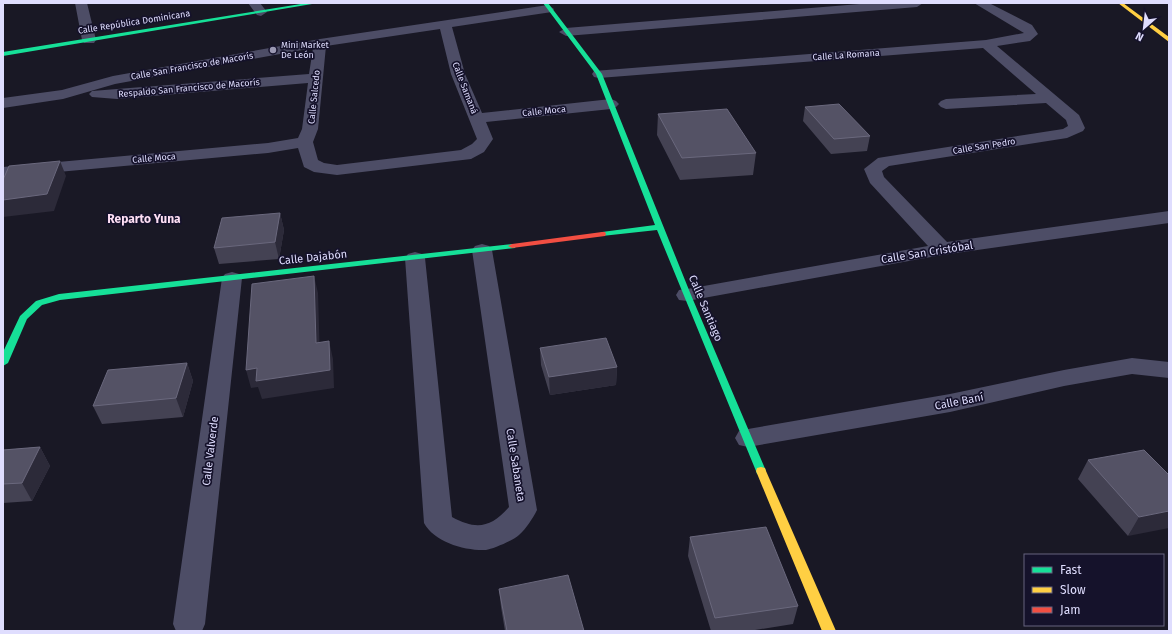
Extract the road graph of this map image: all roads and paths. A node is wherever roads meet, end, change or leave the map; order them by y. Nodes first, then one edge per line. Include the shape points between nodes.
1 (81, 3) edge
2 (316, 3) edge
3 (917, 3) edge
4 (980, 3) edge
5 (1120, 3) edge
6 (547, 6) edge
7 (258, 8) edge
8 (445, 24) junction
9 (566, 32) junction
10 (89, 40) junction
11 (1169, 40) edge
12 (320, 43) junction
13 (986, 44) junction
14 (3, 54) edge
15 (599, 74) junction
16 (315, 78) junction
17 (63, 94) junction
18 (1049, 98) junction
19 (3, 103) edge
20 (611, 104) junction
21 (946, 104) dead end
22 (477, 118) junction
23 (305, 142) junction
24 (320, 168) joint
25 (3, 172) edge
26 (1169, 217) edge
27 (660, 227) junction
28 (942, 249) junction
29 (482, 250) junction
30 (416, 258) junction
31 (232, 278) junction
32 (687, 294) junction
33 (3, 363) edge
34 (1169, 370) edge
35 (748, 438) junction
36 (189, 624) dead end
37 (829, 631) edge

1 - 10 street
2 - 7 street, Calle República Dominicana
3 - 9 street
4 - 13 street, Calle La Romana via 1027,28 1030,34 1025,38
5 - 11 street
6 - 8 street, Calle San Francisco de Macorís
6 - 9 street, Calle Santiago
7 - 10 street, Calle República Dominicana
8 - 12 street, Calle San Francisco de Macorís
8 - 22 street, Calle Samaná via 458,74
9 - 15 street, Calle Santiago
10 - 14 street, Calle República Dominicana
12 - 16 street, Calle Salcedo
12 - 17 street, Calle San Francisco de Macorís via 112,80
13 - 15 street, Calle La Romana
13 - 18 street, Calle San Pedro
15 - 20 street, Calle Santiago
16 - 17 street, Respaldo San Francisco de Macorís via 117,94
16 - 23 street, Calle Salcedo via 310,129
17 - 19 street, Calle San Francisco de Macorís
18 - 21 street
18 - 28 street, Calle San Pedro via 1073,118 1077,128 1067,133 884,162 873,169 876,179
20 - 22 street, Calle Moca
20 - 27 street, Calle Santiago
22 - 24 street, Calle Samaná via 485,139 478,148 465,155 337,170
23 - 24 street, Calle Salcedo via 310,163
23 - 25 street, Calle Moca via 268,148
26 - 28 street, Calle San Cristóbal
27 - 29 street, Calle Dajabón
27 - 32 street, Calle Santiago
28 - 32 street, Calle San Cristóbal
29 - 30 street, Calle Dajabón
29 - 30 street, Calle Sabaneta via 523,510 509,527 486,538 459,536 438,523
30 - 31 street, Calle Dajabón
31 - 33 street, Calle Dajabón via 59,297 39,303 23,318
31 - 36 street, Calle Valverde
32 - 35 street, Calle Santiago
34 - 35 street, Calle Baní via 1132,366 950,403
35 - 37 street, Calle Santiago

